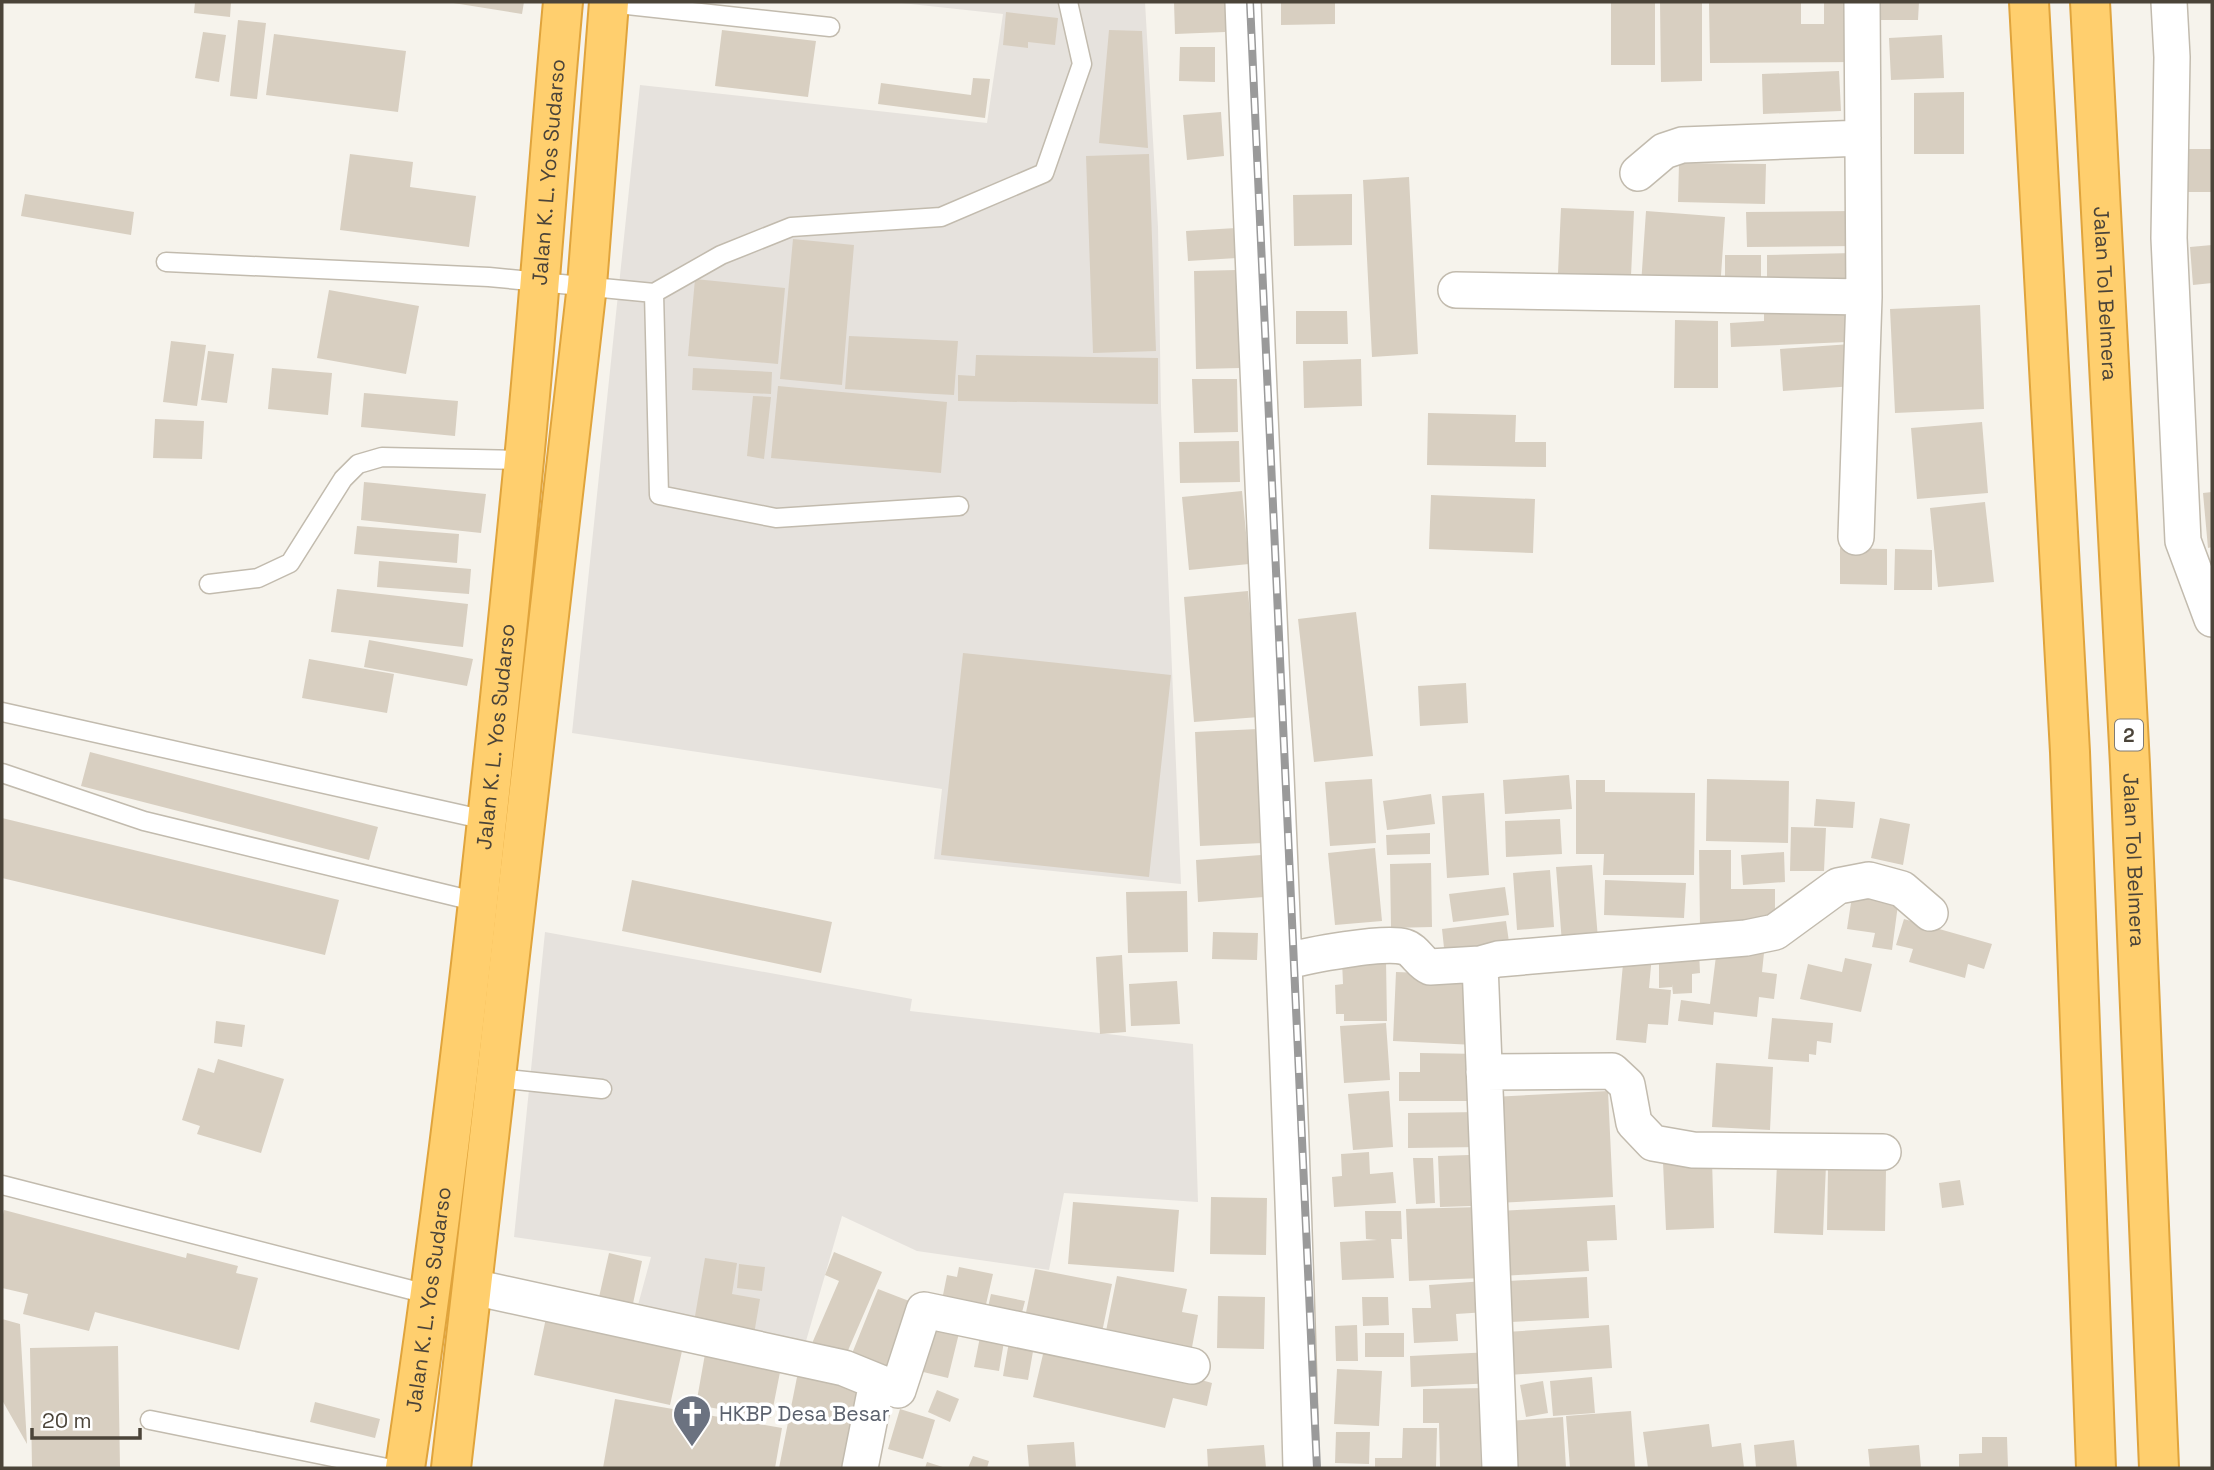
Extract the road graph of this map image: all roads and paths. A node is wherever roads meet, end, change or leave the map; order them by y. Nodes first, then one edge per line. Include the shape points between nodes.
1 (563, 2) edge
2 (1068, 2) edge
3 (1243, 2) edge
4 (1862, 2) edge
5 (2029, 2) edge
6 (2090, 2) edge
7 (2169, 2) edge
8 (609, 3) edge
9 (830, 27) dead end
10 (1863, 138) junction
11 (574, 172) junction
12 (1638, 173) dead end
13 (166, 262) dead end
14 (541, 281) junction
15 (587, 285) junction
16 (1456, 290) dead end
17 (653, 293) junction
18 (1864, 297) junction
19 (524, 460) junction
20 (959, 506) dead end
21 (1856, 537) dead end
22 (209, 584) dead end
23 (2212, 620) edge
24 (2, 712) edge
25 (2, 773) edge
26 (486, 820) junction
27 (478, 902) junction
28 (1930, 914) dead end
29 (1285, 962) junction
30 (1480, 964) junction
31 (1484, 1072) junction
32 (497, 1078) junction
33 (602, 1088) dead end
34 (1883, 1152) dead end
35 (2, 1185) edge
36 (473, 1287) junction
37 (430, 1296) junction
38 (1192, 1366) dead end
39 (877, 1382) junction
40 (150, 1420) dead end
41 (387, 1468) edge
42 (405, 1468) edge
43 (451, 1468) edge
44 (860, 1468) edge
45 (1301, 1468) edge
46 (1500, 1468) edge
47 (2096, 1468) edge
48 (2159, 1468) edge

1 - 11 highway, Jalan K. L. Yos Sudarso
2 - 17 lane via 1082,64 1044,173 942,216 791,227 721,255
3 - 29 street
4 - 10 street
5 - 47 highway via 2070,752
6 - 48 highway, Jalan Tol Belmera / 2 via 2130,765
7 - 23 street via 2169,239 2183,541
8 - 9 lane
8 - 11 highway, Jalan K. L. Yos Sudarso
10 - 12 street via 1682,145 1664,151
10 - 18 street
11 - 14 highway, Jalan K. L. Yos Sudarso
11 - 15 highway, Jalan K. L. Yos Sudarso
13 - 14 lane
14 - 15 lane
14 - 19 highway, Jalan K. L. Yos Sudarso
15 - 17 lane
15 - 32 highway, Jalan K. L. Yos Sudarso
16 - 18 street
17 - 20 lane via 659,495 776,518
18 - 21 street
19 - 22 lane via 382,457 358,464 343,479 290,563 258,578
19 - 26 highway, Jalan K. L. Yos Sudarso
24 - 26 lane
25 - 27 lane via 144,821
26 - 27 highway, Jalan K. L. Yos Sudarso
27 - 37 highway, Jalan K. L. Yos Sudarso
28 - 30 street via 1902,889 1869,880 1838,886 1775,932
29 - 30 street via 1328,952 1394,946 1412,950 1430,967
29 - 45 street
30 - 31 street
31 - 34 street via 1612,1071 1628,1085 1634,1123 1653,1143 1693,1150
31 - 46 street
32 - 33 lane
32 - 36 highway, Jalan K. L. Yos Sudarso
35 - 37 lane
36 - 39 street via 844,1368
36 - 43 highway, Jalan K. L. Yos Sudarso
37 - 42 highway, Jalan K. L. Yos Sudarso
38 - 39 street via 924,1310 898,1390
39 - 44 street
40 - 41 lane

